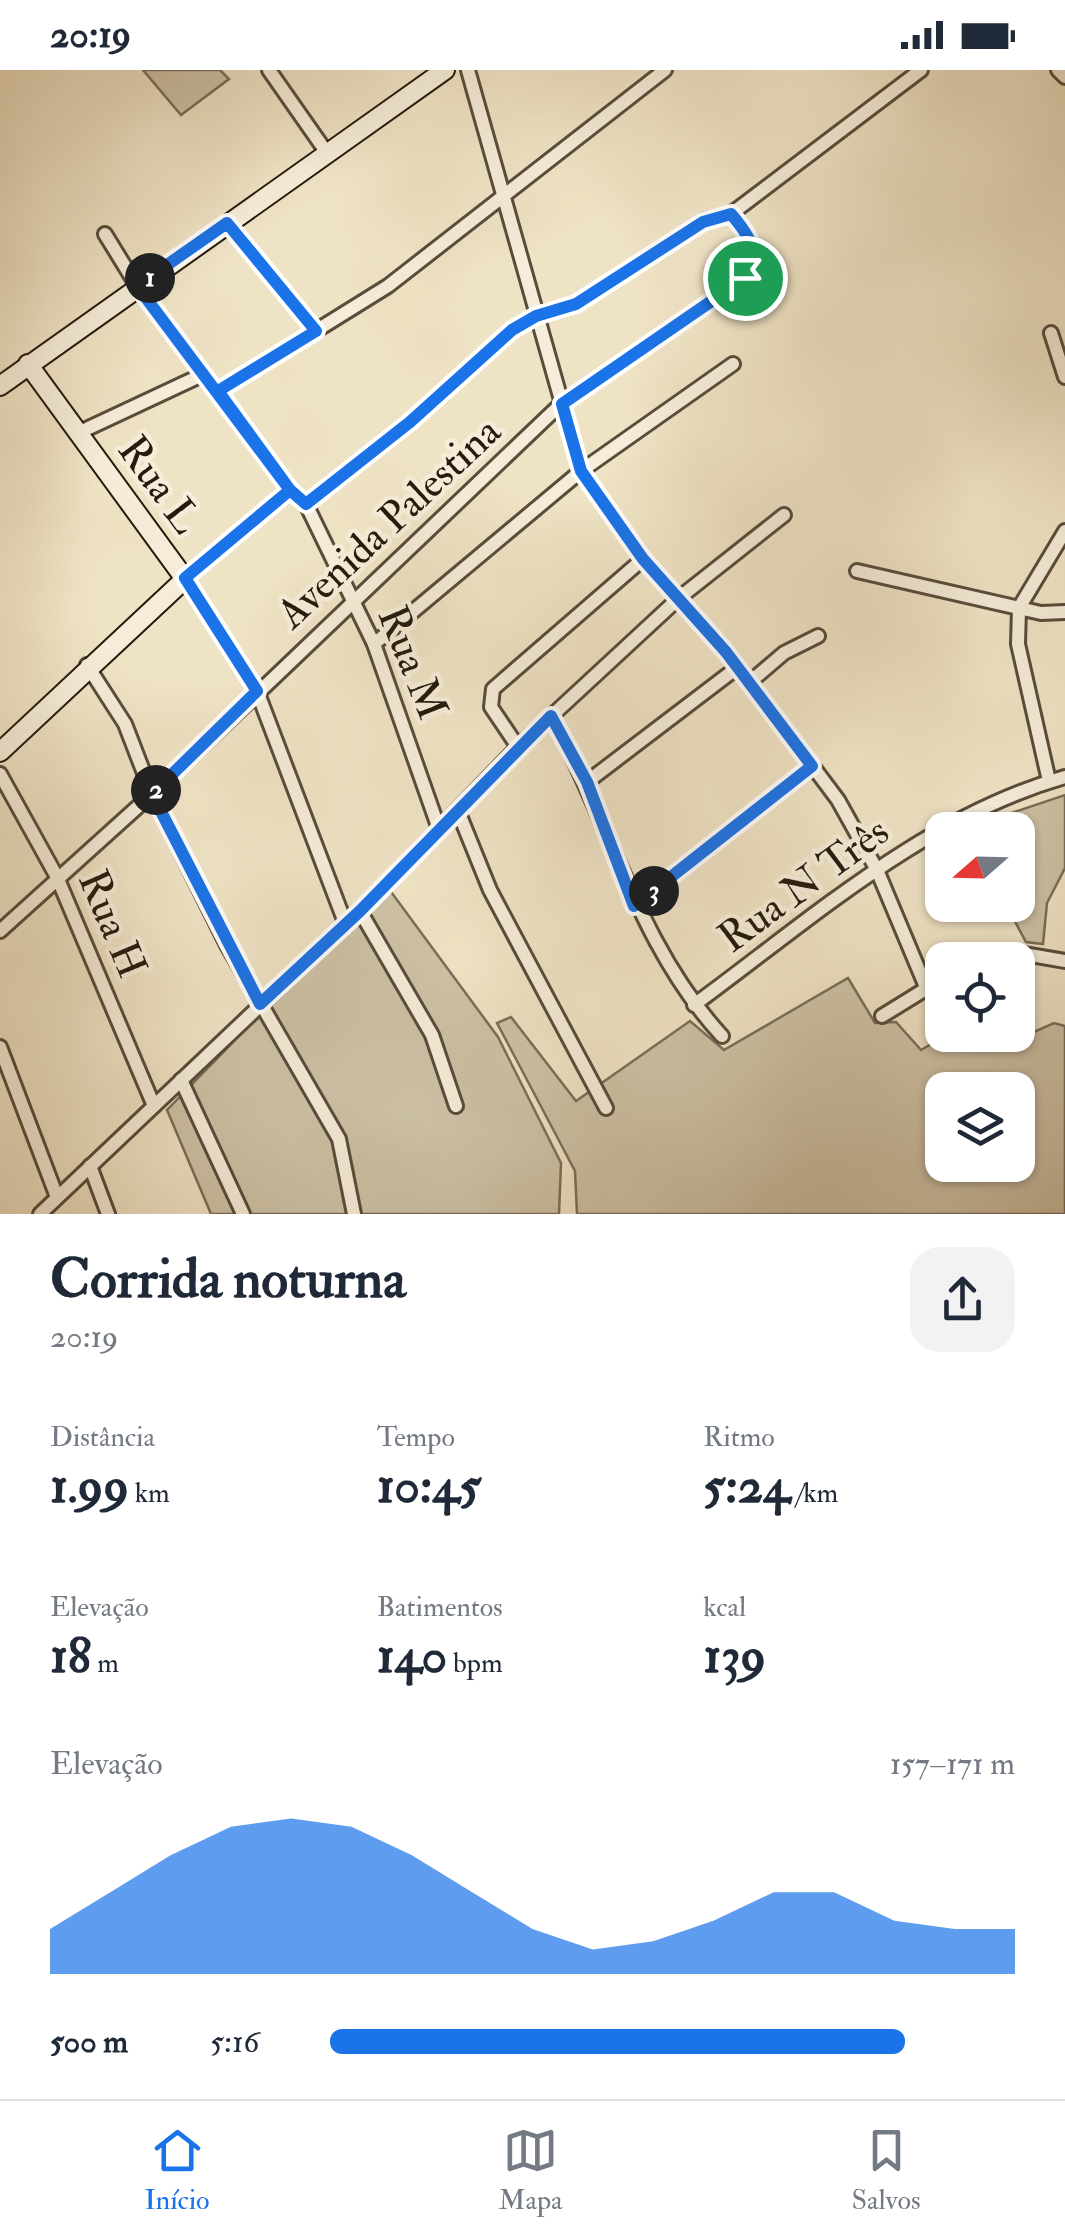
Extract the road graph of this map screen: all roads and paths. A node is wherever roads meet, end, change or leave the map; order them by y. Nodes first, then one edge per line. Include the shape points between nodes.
1 (270, 70) edge
2 (444, 70) edge
3 (468, 70) edge
4 (664, 70) edge
5 (921, 70) edge
6 (1058, 70) edge
7 (1065, 76) edge
8 (328, 152) junction
9 (504, 198) junction
10 (731, 214) junction
11 (227, 223) junction
12 (105, 234) dead end
13 (137, 286) junction
14 (536, 316) junction
15 (316, 331) junction
16 (1051, 333) dead end
17 (28, 364) junction
18 (734, 364) dead end
19 (204, 374) junction
20 (1065, 378) edge
21 (0, 386) edge
22 (218, 391) junction
23 (562, 404) junction
24 (78, 433) junction
25 (581, 471) junction
26 (290, 490) junction
27 (306, 504) junction
28 (784, 515) dead end
29 (1065, 531) edge
30 (643, 559) junction
31 (856, 571) dead end
32 (185, 578) junction
33 (679, 598) junction
34 (352, 604) junction
35 (1019, 608) junction
36 (1065, 612) edge
37 (818, 636) dead end
38 (374, 644) junction
39 (88, 665) junction
40 (738, 667) junction
41 (750, 682) junction
42 (257, 691) junction
43 (551, 716) junction
44 (518, 747) junction
45 (0, 752) edge
46 (812, 766) junction
47 (0, 774) edge
48 (1065, 776) edge
49 (1050, 781) junction
50 (587, 782) junction
51 (152, 794) junction
52 (458, 811) junction
53 (439, 829) junction
54 (877, 870) junction
55 (58, 876) junction
56 (634, 906) junction
57 (360, 911) junction
58 (346, 924) junction
59 (0, 932) edge
60 (1035, 956) edge
61 (1065, 961) edge
62 (925, 985) edge
63 (925, 988) edge
64 (260, 1004) junction
65 (694, 1005) junction
66 (882, 1016) dead end
67 (722, 1036) dead end
68 (0, 1047) edge
69 (181, 1080) junction
70 (154, 1106) junction
71 (456, 1106) dead end
72 (606, 1108) dead end
73 (90, 1166) junction
74 (58, 1197) junction
75 (40, 1214) edge
76 (108, 1214) edge
77 (243, 1214) edge
78 (354, 1214) edge

1 - 8 street
2 - 8 main road
3 - 9 street
4 - 9 street
5 - 10 street
6 - 7 street
8 - 11 main road
9 - 14 street
9 - 15 street
10 - 14 street via 703,222 576,304
10 - 23 street, Avenida Palestina via 752,243 754,260 745,278
11 - 13 main road
11 - 15 path
12 - 13 street, Rua M
13 - 17 main road
13 - 19 street, Rua M
14 - 23 street
14 - 27 street via 490,347 410,422
15 - 22 street
16 - 20 street
17 - 21 main road
17 - 24 main road, Rua L
18 - 25 street
19 - 22 street, Rua M
19 - 24 street
22 - 26 street, Rua M
23 - 25 street
23 - 34 street, Avenida Palestina
24 - 32 main road, Rua L
25 - 30 street
25 - 38 street
26 - 27 street, Rua M
26 - 32 street
27 - 34 street, Rua M
28 - 33 street
29 - 35 street
30 - 33 street
30 - 44 street via 493,689 491,707
31 - 35 street
32 - 39 main road
32 - 42 street, Rua L
33 - 40 street
33 - 43 street
34 - 38 street, Rua M
34 - 42 street, Avenida Palestina
35 - 36 street
35 - 49 street via 1018,644
37 - 41 street
38 - 53 street, Rua M
39 - 45 main road
39 - 51 street via 125,724
40 - 41 street
40 - 50 street
41 - 46 street
42 - 51 street, Avenida Palestina
42 - 58 street, Rua L
43 - 44 street
43 - 50 street
44 - 52 street
46 - 54 street
46 - 56 street
47 - 55 street, Rua H
48 - 49 street, Rua N Três
49 - 54 street, Rua N Três via 962,817
50 - 56 street
51 - 55 street, Avenida Palestina
51 - 64 street
52 - 53 street
52 - 72 street via 490,890
53 - 57 street
54 - 62 street
54 - 65 street, Rua N Três
55 - 59 street, Avenida Palestina
55 - 70 street, Rua H
56 - 65 street
57 - 58 street
57 - 71 street via 432,1035
58 - 64 street
60 - 61 street
63 - 66 street
64 - 69 street
64 - 78 street via 340,1139
65 - 67 street
68 - 74 street
69 - 70 street
69 - 77 street
70 - 73 street
73 - 74 street
73 - 76 street
74 - 75 street

